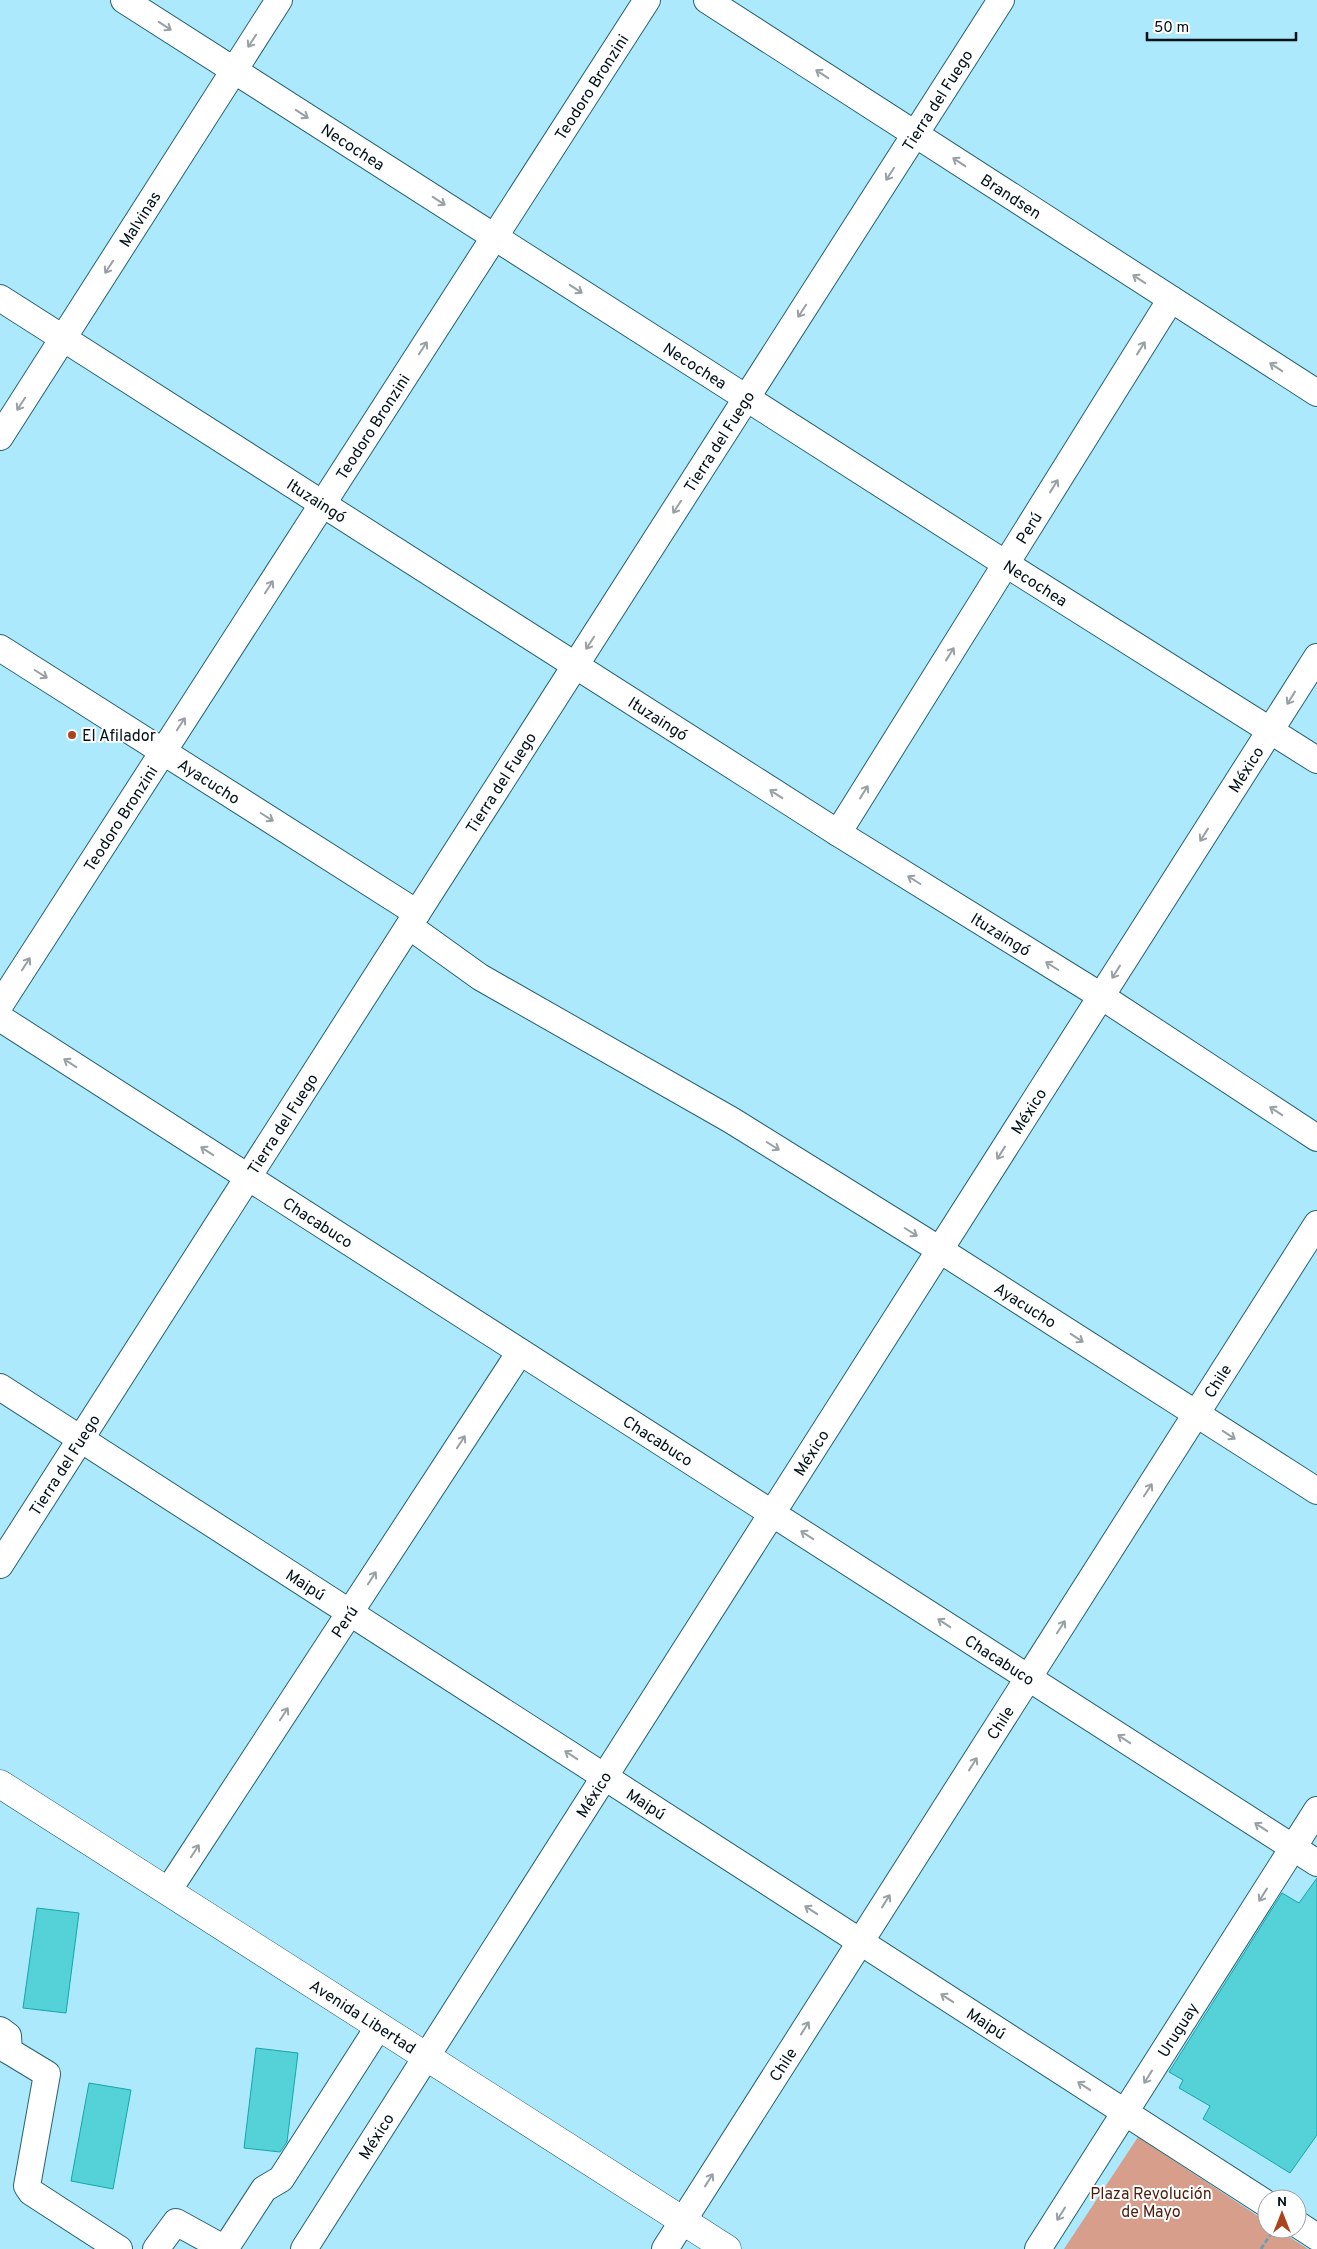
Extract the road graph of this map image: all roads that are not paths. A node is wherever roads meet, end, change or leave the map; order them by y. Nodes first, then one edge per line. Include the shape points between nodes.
1 (124, 0) edge
2 (279, 0) edge
3 (647, 0) edge
4 (707, 0) edge
5 (1001, 0) edge
6 (234, 70) junction
7 (915, 134) junction
8 (494, 237) junction
9 (0, 298) edge
10 (1171, 300) junction
11 (63, 338) junction
12 (1317, 393) edge
13 (746, 398) junction
14 (0, 437) edge
15 (322, 504) junction
16 (1006, 564) junction
17 (0, 648) edge
18 (1317, 657) edge
19 (576, 666) junction
20 (1271, 729) junction
21 (163, 751) junction
22 (1317, 760) edge
23 (838, 833) junction
24 (413, 919) junction
25 (1101, 996) junction
26 (0, 1005) edge
27 (0, 1018) edge
28 (1317, 1138) edge
29 (248, 1177) junction
30 (1317, 1224) edge
31 (940, 1250) junction
32 (520, 1352) junction
33 (0, 1387) edge
34 (1196, 1414) junction
35 (81, 1439) junction
36 (1317, 1491) edge
37 (772, 1513) junction
38 (0, 1566) edge
39 (350, 1612) junction
40 (1028, 1677) junction
41 (604, 1777) junction
42 (0, 1784) edge
43 (1317, 1810) edge
44 (1293, 1847) junction
45 (1317, 1862) edge
46 (168, 1891) junction
47 (860, 1942) junction
48 (379, 2026) junction
49 (0, 2030) edge
50 (427, 2056) junction
51 (1125, 2113) junction
52 (1257, 2198) edge
53 (683, 2221) junction
54 (119, 2249) edge
55 (156, 2249) edge
56 (304, 2249) edge
57 (665, 2249) edge
58 (727, 2249) edge
59 (1038, 2249) edge

1 -> 6 street, Necochea
2 -> 6 street, Malvinas
3 - 8 street, Teodoro Bronzini
7 -> 4 street, Brandsen
5 - 7 street, Tierra del Fuego
6 -> 8 street, Necochea
6 -> 11 street, Malvinas
10 -> 7 street, Brandsen
7 -> 13 street, Tierra del Fuego
8 -> 13 street, Necochea
15 -> 8 street, Teodoro Bronzini
9 - 11 street, Ituzaingó
12 -> 10 street, Brandsen
16 -> 10 street, Perú
11 -> 14 street, Malvinas
11 - 15 street, Ituzaingó
13 - 16 street, Necochea
13 -> 19 street, Tierra del Fuego
15 - 19 street, Ituzaingó
21 -> 15 street, Teodoro Bronzini
16 - 20 street, Necochea
23 -> 16 street, Perú
17 -> 21 street, Ayacucho
18 -> 20 street, México
23 -> 19 street, Ituzaingó
19 - 24 street, Tierra del Fuego
20 - 22 street, Necochea
20 -> 25 street, México
21 -> 24 street, Ayacucho
26 -> 21 street, Teodoro Bronzini
25 -> 23 street, Ituzaingó
24 - 29 street, Tierra del Fuego
24 -> 31 street, Ayacucho via 480,977 731,1120
28 -> 25 street, Ituzaingó
25 -> 31 street, México
29 -> 27 street, Chacabuco
29 - 32 street, Chacabuco
29 - 35 street, Tierra del Fuego
30 - 34 street, Chile
31 -> 34 street, Ayacucho
31 - 37 street, México
32 - 37 street, Chacabuco
39 -> 32 street, Perú
33 - 35 street, Maipú
34 -> 36 street, Ayacucho
40 -> 34 street, Chile
35 - 38 street, Tierra del Fuego
35 - 39 street, Maipú
40 -> 37 street, Chacabuco
37 - 41 street, México
41 -> 39 street, Maipú
46 -> 39 street, Perú
44 -> 40 street, Chacabuco
47 -> 40 street, Chile
47 -> 41 street, Maipú
41 - 50 street, México
42 - 46 main road, Avenida Libertad
43 - 44 street, Uruguay
44 - 45 street, Chacabuco
44 -> 51 street, Uruguay
46 - 48 main road, Avenida Libertad
51 -> 47 street, Maipú
53 -> 47 street, Chile
48 - 50 main road, Avenida Libertad
48 - 55 street via 281,2179 264,2189 225,2248 176,2222
49 - 54 street via 8,2036 9,2051 47,2074 27,2186
50 - 53 main road, Avenida Libertad
50 - 56 street, México
51 - 52 street, Maipú
51 -> 59 street, Uruguay
53 - 57 street, Chile
53 - 58 main road, Avenida Libertad

